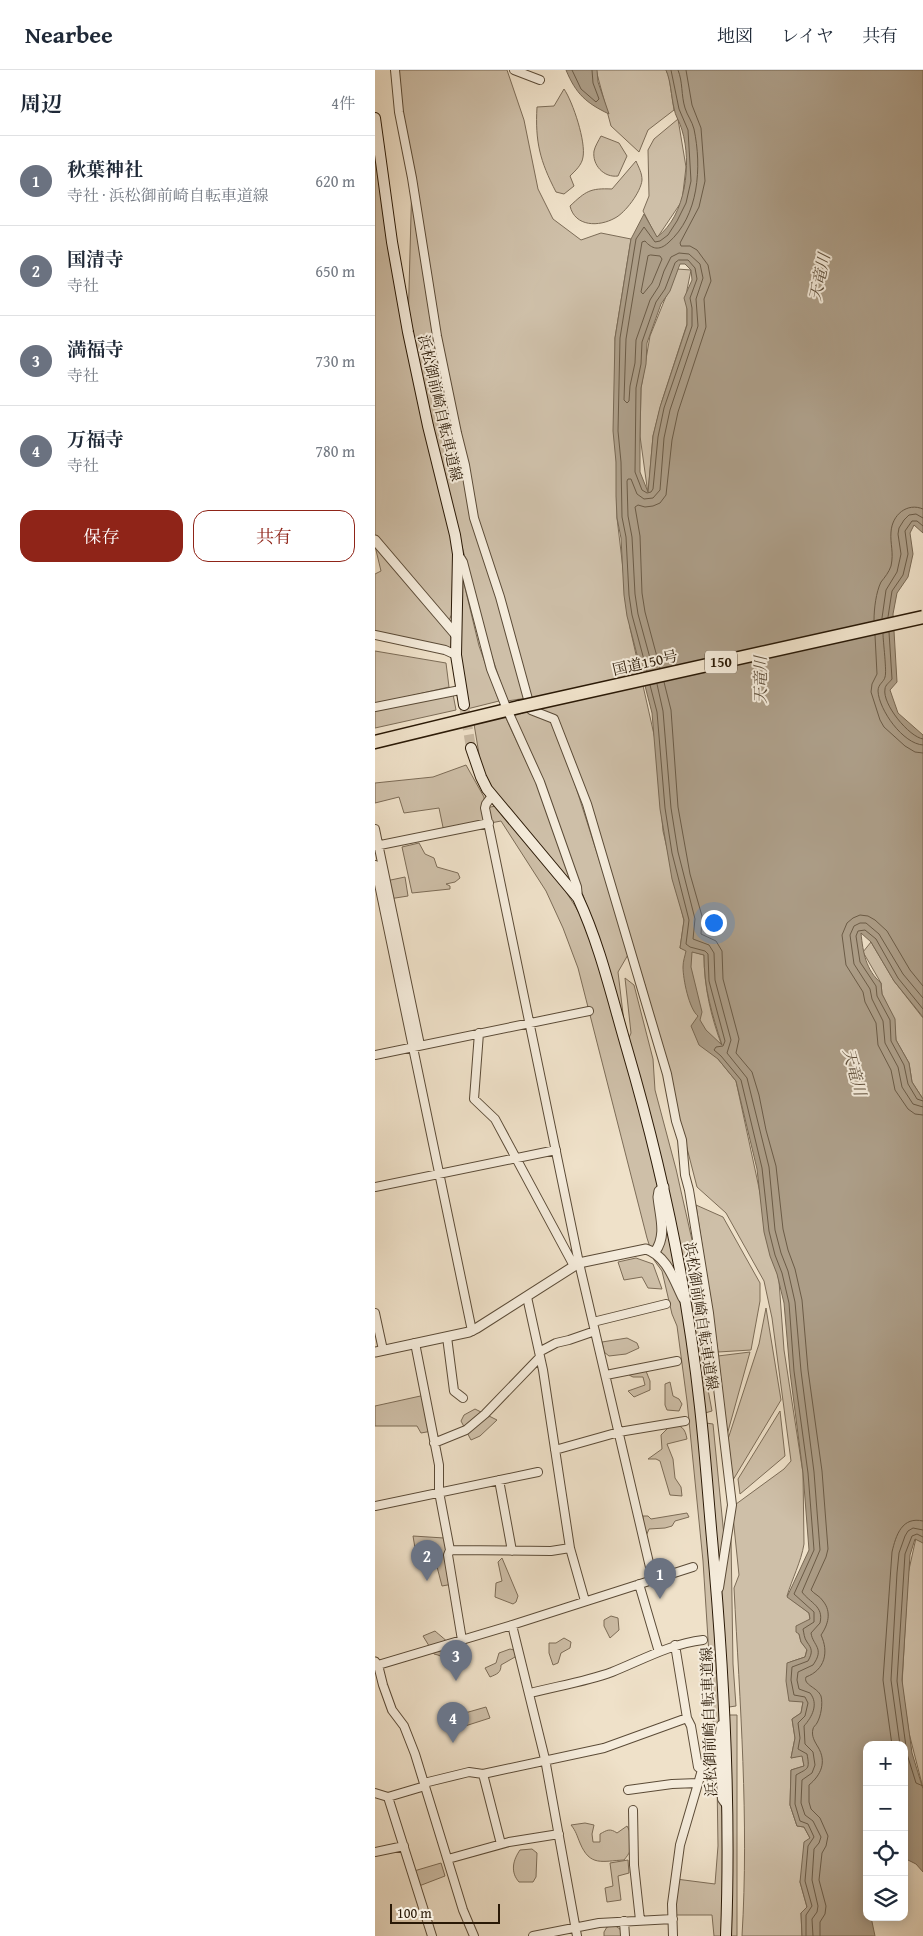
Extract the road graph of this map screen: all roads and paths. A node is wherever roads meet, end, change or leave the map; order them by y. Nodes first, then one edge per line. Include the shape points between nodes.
1 (395, 70) edge
2 (514, 70) edge
3 (540, 80) dead end
4 (375, 118) edge
5 (375, 540) edge
6 (458, 554) junction
7 (923, 617) edge
8 (375, 635) edge
9 (455, 635) junction
10 (456, 655) junction
11 (460, 690) junction
12 (464, 705) tunnel mouth
13 (375, 707) edge
14 (513, 709) junction
15 (375, 742) edge
16 (471, 748) tunnel mouth
17 (492, 796) junction
18 (489, 823) junction
19 (375, 829) edge
20 (377, 846) edge
21 (375, 865) edge
22 (577, 898) junction
23 (589, 1011) dead end
24 (529, 1022) junction
25 (479, 1033) junction
26 (416, 1046) junction
27 (375, 1055) edge
28 (556, 1150) junction
29 (517, 1158) junction
30 (439, 1174) junction
31 (375, 1187) edge
32 (663, 1187) junction
33 (655, 1252) junction
34 (577, 1264) junction
35 (527, 1297) junction
36 (684, 1300) junction
37 (666, 1304) dead end
38 (375, 1313) edge
39 (593, 1322) junction
40 (472, 1331) junction
41 (595, 1331) junction
42 (447, 1336) junction
43 (415, 1343) junction
44 (379, 1351) edge
45 (539, 1355) junction
46 (677, 1361) dead end
47 (606, 1375) junction
48 (463, 1398) dead end
49 (685, 1422) dead end
50 (619, 1432) junction
51 (434, 1443) junction
52 (555, 1450) junction
53 (538, 1472) dead end
54 (499, 1480) junction
55 (439, 1492) junction
56 (375, 1506) edge
57 (570, 1548) junction
58 (450, 1550) junction
59 (511, 1551) junction
60 (693, 1567) dead end
61 (653, 1580) junction
62 (639, 1584) junction
63 (717, 1600) junction
64 (585, 1601) junction
65 (512, 1625) junction
66 (462, 1640) junction
67 (703, 1640) dead end
68 (675, 1645) junction
69 (659, 1652) junction
70 (376, 1664) edge
71 (530, 1693) junction
72 (725, 1713) junction
73 (687, 1718) junction
74 (717, 1757) junction
75 (545, 1760) junction
76 (702, 1770) junction
77 (483, 1774) junction
78 (699, 1783) junction
79 (424, 1785) junction
80 (628, 1790) dead end
81 (375, 1793) edge
82 (389, 1797) junction
83 (727, 1806) junction
84 (633, 1810) dead end
85 (559, 1834) junction
86 (501, 1844) junction
87 (404, 1846) junction
88 (375, 1852) edge
89 (448, 1859) junction
90 (673, 1919) junction
91 (640, 1920) junction
92 (624, 1921) junction
93 (575, 1926) junction
94 (433, 1936) edge
95 (474, 1936) edge
96 (533, 1936) edge
97 (577, 1936) edge
98 (625, 1936) edge
99 (673, 1936) edge
100 (726, 1936) edge

1 - 63 street via 399,112 437,336 473,518 501,596 531,710 554,719 587,804 667,1074 682,1140 709,1313 732,1505
2 - 3 street
4 - 6 main road, 浜松御前崎自転車道線 via 408,332
5 - 9 street
6 - 9 main road, 浜松御前崎自転車道線
6 - 14 street via 463,562 491,669
7 - 14 highway, 国道150号 / 150, bridge
8 - 10 street
9 - 10 main road, 浜松御前崎自転車道線
10 - 11 main road, 浜松御前崎自転車道線
11 - 12 main road, 浜松御前崎自転車道線
11 - 13 street
14 - 15 highway, 国道150号 / 150
14 - 22 street via 554,818 577,887
16 - 17 main road, 浜松御前崎自転車道線
17 - 18 street via 486,804
17 - 22 main road, 浜松御前崎自転車道線
18 - 20 street
18 - 24 street
19 - 20 street
20 - 26 street
21 - 26 street
22 - 32 main road, 浜松御前崎自転車道線 via 603,967 639,1089
23 - 24 street
24 - 25 street
24 - 28 street
25 - 26 street
25 - 29 street via 474,1099 495,1119
26 - 27 street
26 - 30 street
28 - 29 street
28 - 34 street
29 - 30 street
29 - 34 street
30 - 31 street
30 - 40 street
32 - 33 street via 658,1197 663,1234
32 - 36 main road, 浜松御前崎自転車道線
33 - 34 street via 646,1249
33 - 36 street via 664,1262
34 - 35 street
34 - 39 street
35 - 40 street
35 - 45 street
36 - 63 main road, 浜松御前崎自転車道線 via 700,1405
37 - 39 street
38 - 44 street
39 - 41 street
40 - 42 street
41 - 45 street via 556,1343
41 - 47 street
42 - 43 street
42 - 48 street via 454,1391
43 - 44 street
43 - 51 street
45 - 51 street via 473,1425
45 - 52 street
46 - 47 street
47 - 50 street
49 - 50 street
50 - 52 street
50 - 61 street
51 - 55 street via 439,1465
52 - 57 street
53 - 54 street
54 - 55 street
54 - 59 street
55 - 56 street
55 - 58 street
57 - 59 street
57 - 64 street
58 - 59 street
58 - 66 street via 448,1555
60 - 61 street
61 - 62 street
62 - 64 street
62 - 69 street
63 - 72 main road, 浜松御前崎自転車道線
64 - 65 street
65 - 66 street
65 - 71 street
66 - 70 street
67 - 68 street
68 - 69 street
68 - 73 street
69 - 71 street via 611,1672
70 - 79 street via 392,1710 404,1726
71 - 75 street
72 - 74 street via 721,1720
72 - 83 main road, 浜松御前崎自転車道線
73 - 75 street via 604,1748
73 - 76 street via 698,1767
74 - 76 street via 705,1764
74 - 83 street via 722,1799
75 - 77 street
75 - 85 street
76 - 78 street
77 - 79 street via 469,1772
77 - 86 street
78 - 80 street
78 - 90 street via 680,1845
79 - 82 street
79 - 89 street
81 - 82 street
82 - 87 street
83 - 100 main road, 浜松御前崎自転車道線
84 - 91 street
85 - 86 street
85 - 93 street
86 - 89 street
87 - 88 street
87 - 94 street
89 - 95 street
90 - 91 street
90 - 99 street
91 - 92 street
92 - 93 street
92 - 98 street
93 - 96 street
93 - 97 street

